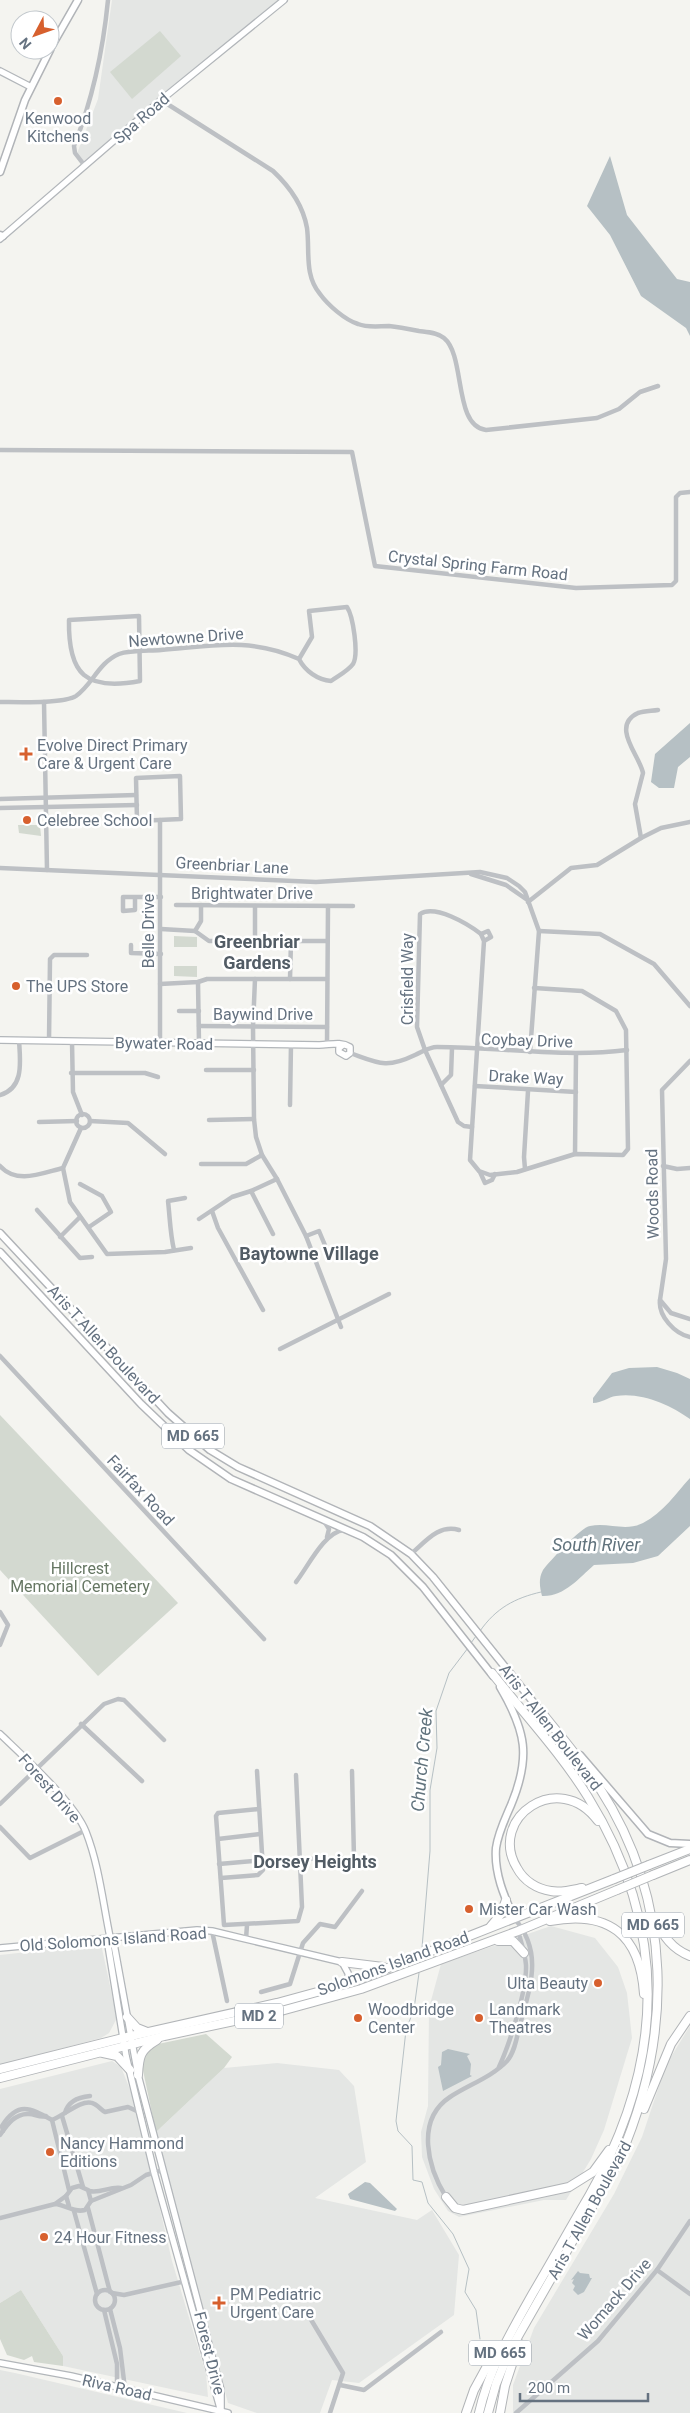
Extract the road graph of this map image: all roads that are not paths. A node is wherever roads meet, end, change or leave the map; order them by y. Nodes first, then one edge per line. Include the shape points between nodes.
1 (78, 0) edge
2 (108, 0) edge
3 (284, 0) edge
4 (60, 32) edge
5 (45, 60) edge
6 (0, 71) edge
7 (32, 87) junction
8 (161, 100) junction
9 (85, 166) junction
10 (0, 172) edge
11 (1, 237) edge
12 (658, 386) dead end
13 (0, 450) edge
14 (690, 492) edge
15 (139, 652) junction
16 (299, 659) junction
17 (90, 681) junction
18 (0, 702) edge
19 (44, 702) junction
20 (658, 710) dead end
21 (136, 795) junction
22 (47, 797) junction
23 (0, 799) edge
24 (137, 804) junction
25 (47, 806) junction
26 (0, 808) edge
27 (160, 820) junction
28 (690, 822) edge
29 (641, 838) junction
30 (0, 868) edge
31 (47, 870) junction
32 (159, 874) junction
33 (135, 897) dead end
34 (161, 897) junction
35 (527, 900) junction
36 (176, 905) dead end
37 (201, 905) junction
38 (255, 906) junction
39 (328, 906) junction
40 (352, 906) dead end
41 (162, 929) junction
42 (195, 931) junction
43 (539, 931) junction
44 (481, 934) junction
45 (327, 940) junction
46 (484, 940) junction
47 (255, 941) junction
48 (292, 941) junction
49 (131, 945) dead end
50 (161, 954) junction
51 (87, 955) dead end
52 (255, 979) junction
53 (290, 979) junction
54 (327, 979) junction
55 (198, 982) junction
56 (160, 984) junction
57 (534, 988) junction
58 (690, 1006) edge
59 (179, 1011) dead end
60 (199, 1011) junction
61 (199, 1026) junction
62 (253, 1027) junction
63 (327, 1027) junction
64 (0, 1040) edge
65 (19, 1040) junction
66 (49, 1041) junction
67 (72, 1042) junction
68 (160, 1043) junction
69 (199, 1043) junction
70 (253, 1044) junction
71 (291, 1044) junction
72 (328, 1045) junction
73 (341, 1046) junction
74 (452, 1048) junction
75 (425, 1050) junction
76 (477, 1050) junction
77 (627, 1050) junction
78 (530, 1052) junction
79 (350, 1053) junction
80 (576, 1054) junction
81 (690, 1061) edge
82 (206, 1070) dead end
83 (254, 1070) junction
84 (71, 1073) junction
85 (158, 1076) dead end
86 (441, 1086) junction
87 (475, 1086) junction
88 (528, 1091) junction
89 (576, 1092) junction
90 (0, 1095) edge
91 (290, 1105) dead end
92 (82, 1115) junction
93 (254, 1119) junction
94 (209, 1120) dead end
95 (77, 1121) junction
96 (90, 1121) junction
97 (39, 1122) dead end
98 (472, 1127) junction
99 (81, 1128) junction
100 (165, 1154) dead end
101 (575, 1154) junction
102 (262, 1155) junction
103 (201, 1164) dead end
104 (0, 1166) edge
105 (663, 1166) junction
106 (63, 1168) junction
107 (690, 1168) edge
108 (525, 1169) junction
109 (480, 1172) junction
110 (495, 1174) junction
111 (277, 1179) junction
112 (80, 1184) dead end
113 (251, 1191) junction
114 (185, 1198) dead end
115 (37, 1210) dead end
116 (212, 1211) junction
117 (80, 1217) junction
118 (199, 1219) dead end
119 (89, 1227) junction
120 (0, 1233) edge
121 (273, 1234) dead end
122 (306, 1236) junction
123 (60, 1237) junction
124 (191, 1248) dead end
125 (174, 1250) junction
126 (327, 1250) dead end
127 (0, 1252) edge
128 (92, 1257) dead end
129 (389, 1294) dead end
130 (660, 1300) junction
131 (263, 1310) dead end
132 (690, 1319) edge
133 (338, 1320) junction
134 (341, 1327) dead end
135 (690, 1337) edge
136 (280, 1349) dead end
137 (0, 1356) edge
138 (323, 1519) junction
139 (345, 1530) junction
140 (460, 1530) dead end
141 (327, 1538) junction
142 (412, 1554) junction
143 (296, 1582) dead end
144 (0, 1612) edge
145 (264, 1639) dead end
146 (0, 1645) edge
147 (490, 1672) junction
148 (543, 1714) junction
149 (81, 1724) junction
150 (0, 1734) edge
151 (164, 1740) dead end
152 (35, 1768) junction
153 (257, 1771) dead end
154 (352, 1772) dead end
155 (296, 1775) dead end
156 (142, 1781) dead end
157 (0, 1804) edge
158 (259, 1809) junction
159 (0, 1827) edge
160 (86, 1830) junction
161 (260, 1834) junction
162 (218, 1839) junction
163 (690, 1844) edge
164 (616, 1849) junction
165 (690, 1849) edge
166 (300, 1858) junction
167 (263, 1860) junction
168 (690, 1860) edge
169 (219, 1864) junction
170 (690, 1866) edge
171 (669, 1869) junction
172 (220, 1878) junction
173 (594, 1886) junction
174 (644, 1886) junction
175 (362, 1891) dead end
176 (506, 1900) junction
177 (514, 1918) junction
178 (534, 1924) junction
179 (247, 1925) junction
180 (490, 1927) junction
181 (520, 1930) junction
182 (212, 1931) junction
183 (110, 1937) junction
184 (246, 1939) junction
185 (486, 1942) junction
186 (0, 1948) edge
187 (300, 1952) junction
188 (524, 1953) junction
189 (690, 1956) edge
190 (342, 1962) junction
191 (400, 1963) junction
192 (390, 1967) junction
193 (350, 1983) junction
194 (261, 1992) dead end
195 (354, 1992) junction
196 (227, 2001) dead end
197 (281, 2011) junction
198 (690, 2016) edge
199 (128, 2017) junction
200 (147, 2032) junction
201 (164, 2036) junction
202 (645, 2038) junction
203 (128, 2041) junction
204 (101, 2052) junction
205 (0, 2069) edge
206 (130, 2070) junction
207 (497, 2070) junction
208 (138, 2075) junction
209 (0, 2078) edge
210 (90, 2096) dead end
211 (140, 2112) junction
212 (64, 2115) junction
213 (52, 2120) junction
214 (623, 2130) junction
215 (1, 2133) edge
216 (619, 2160) junction
217 (163, 2170) junction
218 (154, 2172) junction
219 (83, 2187) junction
220 (121, 2188) junction
221 (69, 2190) junction
222 (88, 2190) junction
223 (66, 2196) junction
224 (446, 2197) joint
225 (91, 2201) junction
226 (55, 2204) junction
227 (69, 2206) junction
228 (88, 2208) junction
229 (74, 2210) junction
230 (0, 2218) edge
231 (690, 2221) edge
232 (657, 2270) junction
233 (190, 2280) junction
234 (183, 2281) junction
235 (111, 2292) junction
236 (97, 2294) junction
237 (690, 2294) edge
238 (124, 2295) junction
239 (531, 2297) junction
240 (115, 2302) junction
241 (538, 2302) junction
242 (110, 2309) junction
243 (104, 2310) junction
244 (310, 2318) dead end
245 (441, 2332) dead end
246 (0, 2359) edge
247 (2, 2364) edge
248 (35, 2370) junction
249 (340, 2385) junction
250 (117, 2387) junction
251 (126, 2389) junction
252 (221, 2412) edge
253 (228, 2413) edge
254 (330, 2413) edge
255 (466, 2413) edge
256 (479, 2413) edge
257 (488, 2413) edge
258 (500, 2413) edge
259 (516, 2413) edge

1 - 4 main road
2 - 9 street via 96,83 74,146 74,153
3 - 8 main road, Spa Road
5 - 7 main road
6 - 7 main road
7 - 10 main road
8 - 9 main road, Spa Road
8 - 12 street via 265,166 288,186 307,229 307,258 313,282 330,304 358,324 417,330 438,334 445,339 452,351 468,415 478,428 530,427 597,418 619,409 640,392
9 - 11 main road, Spa Road
13 - 14 street, Crystal Spring Farm Road via 352,452 375,566 576,588 672,585 676,581 676,497
15 - 16 street, Newtowne Drive via 248,644 276,648
15 - 17 street, Newtowne Drive via 121,653 107,661
15 - 17 street via 140,681 106,684
15 - 17 street via 139,616 69,620 73,661
16 - 16 street, Newtowne Drive via 312,637 309,611 347,607 351,612 355,643 352,666 332,681 322,680
17 - 19 street, Newtowne Drive via 75,697
18 - 19 street, Newtowne Drive
19 - 22 street
20 - 29 street via 639,713 628,722 626,729 631,749 643,773 635,804
21 - 22 street
21 - 24 street
21 - 27 street via 136,778 180,776 180,819
22 - 23 street
22 - 25 street
24 - 25 street
24 - 27 street via 137,820
25 - 26 street
25 - 31 street
27 - 32 street, Belle Drive
28 - 29 street via 662,828
29 - 35 street via 597,865 570,868
30 - 31 street, Greenbriar Lane
31 - 32 street, Greenbriar Lane
32 - 34 street, Belle Drive
32 - 35 street, Greenbriar Lane via 316,882 463,873 493,879
33 - 34 street
34 - 41 street, Belle Drive
35 - 43 street
36 - 37 street, Brightwater Drive
37 - 38 street, Brightwater Drive
37 - 42 street via 201,921
38 - 39 street, Brightwater Drive
38 - 47 street
39 - 40 street, Brightwater Drive
39 - 45 street
41 - 42 street
41 - 50 street, Belle Drive
42 - 47 street via 210,940
43 - 57 street
43 - 58 street via 600,934 654,964
44 - 46 street
44 - 46 street via 483,931 490,933 491,937
44 - 75 street, Crisfield Way via 467,924 433,910 420,914 418,1026
45 - 48 street
45 - 54 street
46 - 76 street
47 - 48 street
48 - 53 street
49 - 50 street via 131,953
50 - 56 street, Belle Drive
51 - 66 street via 54,955 50,959
52 - 53 street
52 - 55 street via 207,979
52 - 62 street
53 - 54 street
54 - 63 street
55 - 56 street
55 - 60 street
56 - 68 street, Belle Drive
57 - 77 street via 582,991 616,1011 626,1030
57 - 78 street
59 - 60 street
60 - 61 street
61 - 62 street, Baywind Drive
61 - 69 street
62 - 63 street, Baywind Drive
62 - 70 street
63 - 72 street
64 - 65 main road, Bywater Road
65 - 66 main road, Bywater Road
65 - 90 street via 19,1080 8,1093
66 - 67 main road, Bywater Road
67 - 68 main road, Bywater Road
67 - 84 street
68 - 69 main road, Bywater Road
69 - 70 main road, Bywater Road
70 - 71 main road, Bywater Road
70 - 83 street
71 - 72 main road, Bywater Road
71 - 91 street
72 - 73 main road, Bywater Road via 336,1042
73 - 79 main road via 349,1046
73 - 79 main road via 342,1056
74 - 75 street, Coybay Drive
74 - 76 street, Coybay Drive
74 - 86 street via 451,1074
75 - 79 street via 389,1064 378,1064
75 - 86 street
76 - 78 street, Coybay Drive
76 - 87 street
77 - 80 street, Coybay Drive
77 - 101 street via 628,1149 623,1155 616,1156
78 - 80 street, Coybay Drive
80 - 89 street
81 - 105 street, Woods Road via 662,1090
82 - 83 street
83 - 93 street
84 - 85 street via 144,1072
84 - 92 street via 73,1092
86 - 98 street via 458,1122
87 - 88 street, Drake Way
87 - 98 street
88 - 89 street, Drake Way
88 - 108 street
89 - 101 street
92 - 95 street
92 - 96 street
93 - 94 street
93 - 102 street
95 - 97 street
95 - 99 street
96 - 99 street via 88,1126
96 - 100 street via 128,1123
98 - 109 street via 470,1160
99 - 106 street
101 - 108 street
102 - 103 street via 246,1164
102 - 111 street
104 - 106 street via 12,1176 24,1178
105 - 107 street
105 - 130 street, Woods Road via 666,1259
106 - 117 street via 70,1202
108 - 110 street
109 - 110 street
109 - 110 street via 485,1183
111 - 113 street
111 - 122 street
112 - 119 street via 102,1196 111,1212
113 - 116 street via 232,1197
113 - 121 street
114 - 125 street via 168,1201
115 - 123 street
116 - 118 street
116 - 131 street
117 - 119 street
117 - 123 street
119 - 125 street via 107,1254
120 - 142 main road, Aris T Allen Boulevard / MD 665 via 162,1406 210,1450 238,1467 370,1526
122 - 126 street via 319,1231
122 - 133 street
123 - 128 street via 80,1258
124 - 125 street
127 - 138 main road, Aris T Allen Boulevard / MD 665 via 147,1410 195,1455 231,1479
129 - 133 street
130 - 132 street via 671,1313
130 - 135 street via 660,1312 680,1333
133 - 134 street
133 - 136 street
137 - 145 street, Fairfax Road
138 - 139 main road, Aris T Allen Boulevard / MD 665
138 - 141 street via 329,1529
139 - 141 street via 336,1531
139 - 147 main road, Aris T Allen Boulevard / MD 665 via 378,1546 404,1566
140 - 142 street via 439,1531
141 - 143 street
142 - 148 main road, Aris T Allen Boulevard / MD 665
144 - 146 street via 8,1626
147 - 164 highway, Aris T Allen Boulevard / MD 665 via 576,1778
147 - 176 main road via 519,1722 525,1753 521,1777 496,1846 496,1868
148 - 163 main road via 648,1834 670,1843
148 - 174 highway, Aris T Allen Boulevard / MD 665 via 588,1771 606,1800 622,1828
149 - 151 street via 104,1704 124,1700
149 - 152 street
149 - 156 street
150 - 152 main road, Forest Drive
152 - 157 street
152 - 160 main road, Forest Drive
153 - 158 street
154 - 166 street via 354,1858
155 - 166 street
158 - 161 street
158 - 162 street via 218,1813
159 - 160 street via 30,1858
160 - 183 main road, Forest Drive
161 - 162 street
161 - 167 street
162 - 169 street
164 - 173 highway via 593,1814 570,1799 539,1801 518,1818 510,1846 515,1865 526,1880 550,1891
164 - 202 highway, Aris T Allen Boulevard / MD 665 via 632,1891 644,1938 648,2005
165 - 173 highway, Solomons Island Road / MD 2, bridge
166 - 179 street via 302,1907 298,1921
167 - 169 street
167 - 172 street via 263,1870 258,1875
168 - 171 highway, Solomons Island Road / MD 2
169 - 172 street
170 - 171 highway
171 - 178 highway, Solomons Island Road / MD 2, bridge
172 - 179 street via 224,1925
173 - 177 highway, Solomons Island Road / MD 2
174 - 189 highway via 665,1938
174 - 216 highway, Aris T Allen Boulevard / MD 665 via 658,1961 656,2032 647,2083
175 - 187 street via 335,1927 320,1924 302,1944
176 - 177 main road
176 - 180 highway via 501,1914
177 - 180 highway, Solomons Island Road / MD 2
177 - 181 highway
178 - 181 highway, Solomons Island Road / MD 2
178 - 202 highway via 573,1917 594,1919 625,1939 635,1954 641,1974
179 - 184 street
180 - 191 highway, Solomons Island Road / MD 2
181 - 185 highway, Solomons Island Road / MD 2
181 - 188 street
181 - 207 street via 533,1960 533,1976 514,2049
182 - 183 main road, Old Solomons Island Road
182 - 184 main road, Old Solomons Island Road
182 - 196 street
183 - 186 main road, Old Solomons Island Road
183 - 199 main road, Forest Drive
183 - 203 main road, Forest Drive via 108,1945
184 - 187 main road, Old Solomons Island Road
185 - 188 highway via 510,1940
185 - 195 highway, Solomons Island Road / MD 2
187 - 190 main road, Old Solomons Island Road
187 - 194 street via 290,1984
188 - 207 street via 526,1965 522,1993
190 - 192 highway
190 - 193 main road
191 - 192 highway, Solomons Island Road / MD 2
191 - 195 highway via 359,1984
192 - 193 highway, Solomons Island Road / MD 2
193 - 197 highway via 348,1987
193 - 200 highway, Solomons Island Road / MD 2 via 277,2004
195 - 197 highway, Solomons Island Road / MD 2
197 - 201 highway, Solomons Island Road / MD 2
198 - 216 highway via 671,2044
199 - 200 highway
199 - 203 main road, Forest Drive
200 - 203 highway, Solomons Island Road / MD 2
201 - 203 highway, Solomons Island Road / MD 2
201 - 208 highway via 147,2046 138,2058
202 - 214 highway, Aris T Allen Boulevard / MD 665 via 638,2080
203 - 204 highway, Solomons Island Road / MD 2
203 - 205 highway, Solomons Island Road / MD 2
203 - 206 main road, Forest Drive
203 - 208 main road, Forest Drive
204 - 206 highway via 117,2056
204 - 209 highway, Solomons Island Road / MD 2
206 - 211 main road, Forest Drive
207 - 224 street via 448,2098 432,2118 428,2152 434,2175
208 - 217 main road, Forest Drive
210 - 212 street via 76,2100 67,2107
211 - 212 street via 128,2107 105,2112 91,2102 85,2102
211 - 218 main road, Forest Drive
212 - 213 street
212 - 219 street
213 - 215 street via 46,2116 18,2115
213 - 221 street
214 - 224 highway via 593,2172 569,2187 463,2210 455,2208
214 - 239 highway, Aris T Allen Boulevard / MD 665
216 - 241 highway, Aris T Allen Boulevard / MD 665
217 - 218 street
217 - 233 main road, Forest Drive
218 - 220 street
218 - 234 main road, Forest Drive
219 - 221 street
219 - 222 street
220 - 222 street via 98,2192
220 - 225 street
221 - 223 street
222 - 225 street
223 - 226 street
223 - 227 street
225 - 228 street
226 - 227 street
226 - 230 street
227 - 229 street
228 - 229 street
228 - 235 street
229 - 236 street
231 - 232 street, Womack Drive
232 - 237 street
232 - 259 street, Womack Drive via 598,2341
233 - 234 street
233 - 252 main road, Forest Drive via 221,2390
234 - 238 street
234 - 252 main road, Forest Drive
235 - 236 street via 104,2290
235 - 238 street
235 - 240 street
236 - 243 street via 95,2304
238 - 240 street
239 - 255 highway via 508,2328 482,2373
239 - 256 highway, Aris T Allen Boulevard / MD 665 via 502,2348 488,2380
240 - 242 street
241 - 257 highway, Aris T Allen Boulevard / MD 665 via 509,2352
241 - 258 highway via 510,2368
242 - 243 street
242 - 251 street via 122,2356
243 - 250 street via 117,2364
244 - 249 street via 341,2368
245 - 249 street via 364,2390
246 - 248 main road, Riva Road
247 - 248 main road, Riva Road
248 - 250 main road, Riva Road
249 - 254 street
250 - 251 main road, Riva Road
251 - 252 main road, Riva Road
252 - 253 main road, Riva Road

